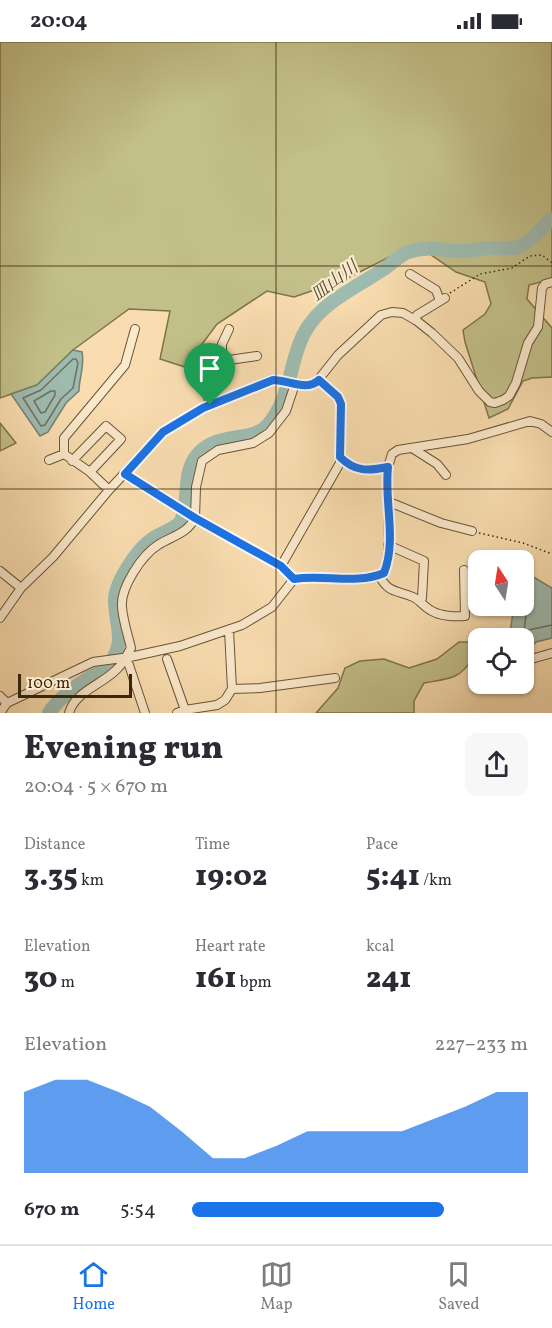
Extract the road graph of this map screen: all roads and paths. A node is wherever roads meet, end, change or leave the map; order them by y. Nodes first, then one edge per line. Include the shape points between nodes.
1 (552, 263) edge
2 (410, 274) dead end
3 (552, 282) edge
4 (443, 299) junction
5 (415, 320) junction
6 (135, 329) dead end
7 (229, 329) dead end
8 (257, 356) dead end
9 (222, 360) junction
10 (319, 380) junction
11 (295, 384) junction
12 (210, 405) junction
13 (552, 432) edge
14 (412, 448) junction
15 (64, 454) junction
16 (340, 457) junction
17 (49, 460) dead end
18 (72, 461) junction
19 (388, 467) junction
20 (90, 472) junction
21 (125, 474) junction
22 (446, 476) dead end
23 (109, 490) junction
24 (389, 502) junction
25 (195, 518) junction
26 (472, 531) joint
27 (388, 545) junction
28 (552, 554) edge
29 (281, 566) junction
30 (464, 570) dead end
31 (0, 571) edge
32 (379, 575) junction
33 (294, 579) junction
34 (21, 588) junction
35 (420, 602) junction
36 (0, 618) edge
37 (229, 630) junction
38 (552, 653) edge
39 (125, 658) junction
40 (534, 658) edge
41 (167, 659) dead end
42 (335, 678) dead end
43 (232, 689) junction
44 (0, 696) edge
45 (7, 703) junction
46 (185, 710) junction
47 (201, 711) edge
48 (0, 713) edge
49 (69, 713) edge
50 (145, 713) edge
51 (177, 713) edge

1 - 4 path via 542,255 530,256 512,268 480,273
2 - 4 street
3 - 5 street via 542,288 537,327 516,383 509,396 495,403 479,391 458,358
4 - 5 street
5 - 10 street via 403,313 381,315
6 - 15 street via 125,365 64,438
7 - 9 street via 222,344
8 - 9 street
9 - 12 street via 219,383 206,389
10 - 11 street via 305,386
10 - 16 street via 341,404
11 - 12 street via 273,380
11 - 25 street via 286,411 270,433 253,443 218,450 202,460
12 - 21 street via 163,432
13 - 14 street via 530,421 468,439
14 - 19 street via 392,454
14 - 22 street via 437,464
15 - 17 street
15 - 18 street
16 - 19 street via 364,471
16 - 29 street
18 - 20 street
18 - 20 street via 106,426 121,439
19 - 24 street
20 - 23 street
21 - 23 street
21 - 25 street
23 - 34 street via 53,557
24 - 26 street
24 - 27 street
25 - 29 street
25 - 39 street via 186,530 158,545 140,561 125,590 121,605 131,648
26 - 28 path
27 - 32 street via 387,565
27 - 35 street via 424,561
29 - 33 street
30 - 35 street via 465,616 433,612
31 - 34 street
32 - 33 street
32 - 35 street via 385,587
33 - 37 street via 266,612
34 - 36 street
37 - 39 street
37 - 43 street
38 - 40 street
39 - 45 street via 93,662
39 - 49 street via 118,668 83,694
39 - 50 street
41 - 46 street
42 - 43 street
43 - 47 street via 225,700
44 - 45 street
45 - 48 street
46 - 47 street
46 - 51 street

